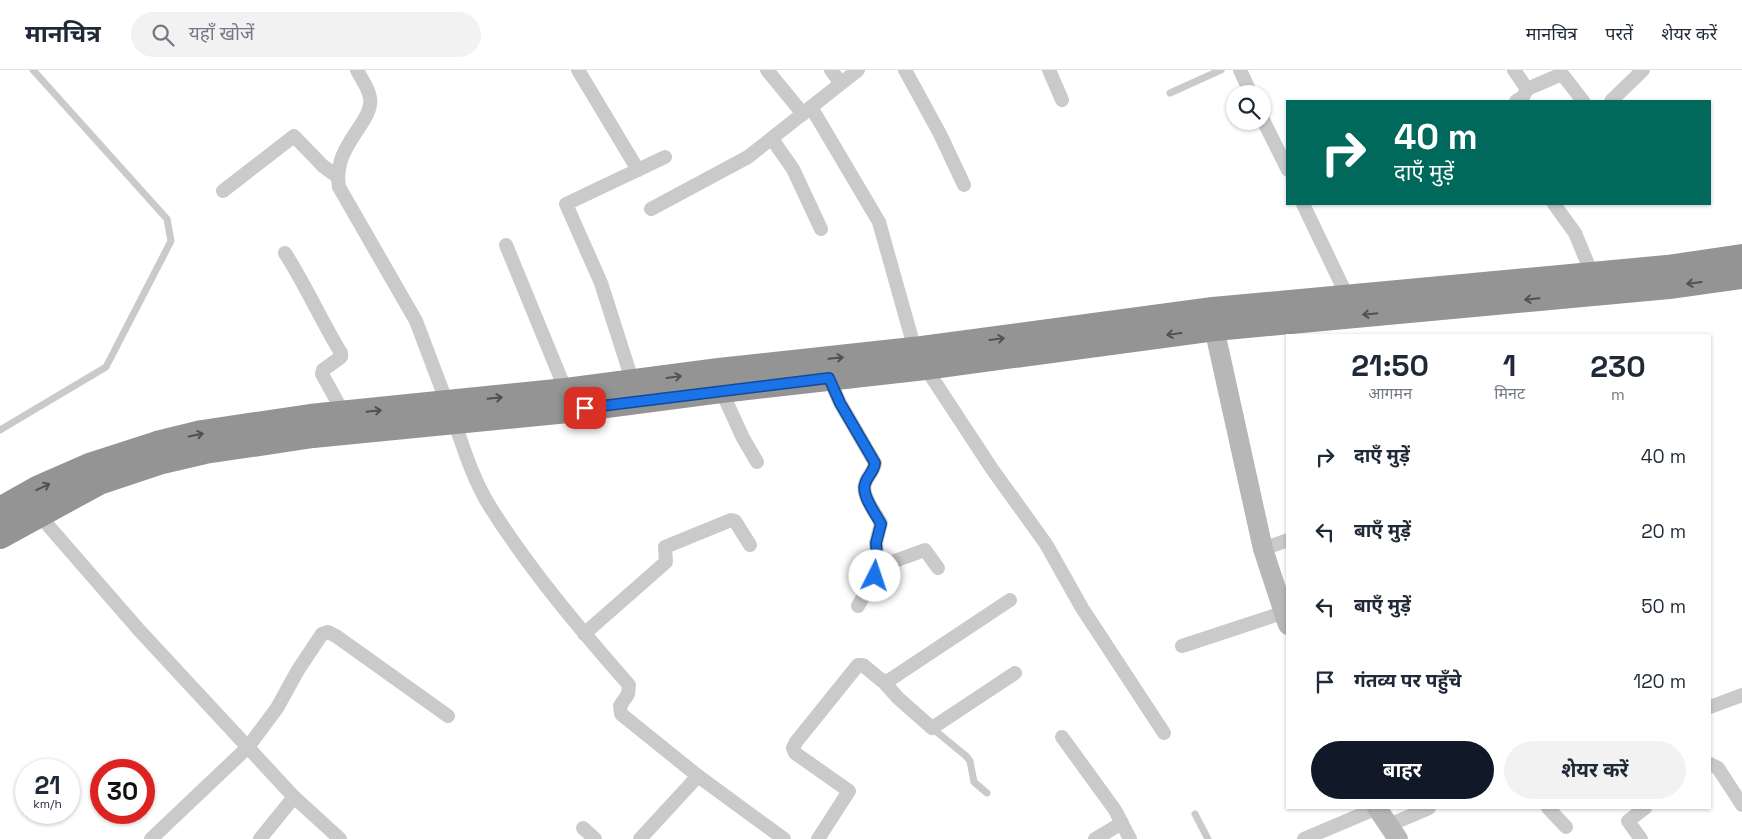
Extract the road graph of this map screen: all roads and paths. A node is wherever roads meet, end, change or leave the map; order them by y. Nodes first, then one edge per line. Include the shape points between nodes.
1 (34, 70) edge
2 (357, 70) edge
3 (578, 70) edge
4 (767, 70) edge
5 (831, 70) edge
6 (858, 70) edge
7 (905, 70) edge
8 (1049, 70) edge
9 (1221, 70) edge
10 (1240, 70) edge
11 (1514, 70) edge
12 (1643, 70) edge
13 (840, 82) junction
14 (1247, 85) edge
15 (1527, 89) junction
16 (1170, 93) dead end
17 (1062, 100) dead end
18 (1518, 100) edge
19 (1583, 100) edge
20 (1612, 100) edge
21 (807, 111) junction
22 (1268, 130) edge
23 (772, 139) junction
24 (665, 157) dead end
25 (1286, 166) edge
26 (638, 170) junction
27 (338, 177) junction
28 (964, 185) dead end
29 (223, 191) dead end
30 (1303, 205) edge
31 (1555, 205) edge
32 (651, 209) dead end
33 (821, 228) dead end
34 (506, 245) dead end
35 (285, 253) dead end
36 (1742, 257) edge
37 (1592, 274) junction
38 (1742, 276) edge
39 (1348, 298) junction
40 (1212, 319) junction
41 (920, 359) junction
42 (829, 378) junction
43 (633, 383) junction
44 (721, 390) junction
45 (566, 391) junction
46 (450, 412) junction
47 (344, 414) junction
48 (0, 430) edge
49 (757, 462) dead end
50 (0, 510) edge
51 (39, 515) junction
52 (0, 536) edge
53 (1286, 541) edge
54 (750, 544) dead end
55 (1263, 549) junction
56 (878, 567) junction
57 (938, 568) dead end
58 (1010, 600) dead end
59 (858, 606) dead end
60 (1285, 619) edge
61 (584, 634) junction
62 (1182, 646) dead end
63 (1015, 673) dead end
64 (884, 681) junction
65 (1742, 695) edge
66 (1711, 707) edge
67 (448, 716) dead end
68 (932, 728) junction
69 (1164, 733) dead end
70 (1062, 737) dead end
71 (248, 747) junction
72 (1711, 764) edge
73 (698, 776) junction
74 (987, 793) dead end
75 (294, 797) junction
76 (1742, 805) edge
77 (1375, 809) edge
78 (1378, 809) edge
79 (1427, 809) edge
80 (1549, 809) edge
81 (1644, 809) edge
82 (1195, 814) dead end
83 (1122, 823) junction
84 (1566, 827) dead end
85 (583, 828) dead end
86 (1393, 832) edge
87 (151, 839) edge
88 (260, 839) edge
89 (340, 839) edge
90 (595, 839) edge
91 (640, 839) edge
92 (784, 839) edge
93 (818, 839) edge
94 (1095, 839) edge
95 (1130, 839) edge
96 (1208, 839) edge
97 (1304, 839) edge
98 (1641, 839) edge

1 - 48 lane via 167,219 171,241 106,367
2 - 27 street via 370,95 371,105 345,147
3 - 26 street
4 - 21 street
5 - 13 street
6 - 13 street
7 - 28 street
8 - 17 street
9 - 16 lane
10 - 14 street
11 - 15 street
12 - 20 street
13 - 21 street
15 - 18 street
15 - 19 street via 1562,74
21 - 23 street
21 - 41 street via 879,222
22 - 25 street
23 - 32 street via 748,157
23 - 33 street via 793,170
24 - 26 street
26 - 43 street via 566,204 600,283
27 - 29 street via 294,136
27 - 46 street via 347,203 416,321
30 - 39 street
31 - 37 street via 1575,233
34 - 45 street
35 - 47 street via 342,353 322,374
36 - 37 highway
37 - 39 highway
38 -> 40 highway via 1668,286
39 - 40 highway
40 - 41 highway
40 - 55 street
41 - 42 highway
43 -> 41 highway via 719,371
41 - 69 street via 992,470 1046,544 1082,608
42 - 44 highway
42 - 56 street via 875,463 864,491 881,524 876,543
43 - 45 highway
44 - 46 highway via 568,410
44 - 49 street
46 -> 45 highway
47 -> 46 highway
46 - 51 highway via 205,451 99,482
46 - 61 street via 488,504
50 -> 47 highway via 37,489 92,465 157,444 202,433
51 - 52 highway
51 - 71 street via 139,630
53 - 55 street
54 - 61 street via 735,521 731,520 665,547 666,562
55 - 60 street
56 - 57 street via 925,550
56 - 59 street
58 - 64 street via 907,670
60 - 62 street
61 - 73 street via 629,685 628,694 620,706 621,714
63 - 68 street
64 - 68 street
64 - 93 street via 863,665 858,665 793,748 795,753 850,791
65 - 66 street
67 - 71 street via 328,632 322,634 277,708
68 - 74 lane via 966,756 974,782
70 - 83 street
71 - 75 street
71 - 87 street
72 - 76 street via 1718,768
73 - 91 street
73 - 92 street
75 - 88 street
75 - 89 street
77 - 97 street
78 - 86 street
79 - 86 street
80 - 84 street
81 - 98 street via 1628,821
82 - 96 lane
83 - 94 street
83 - 95 street
85 - 90 street

